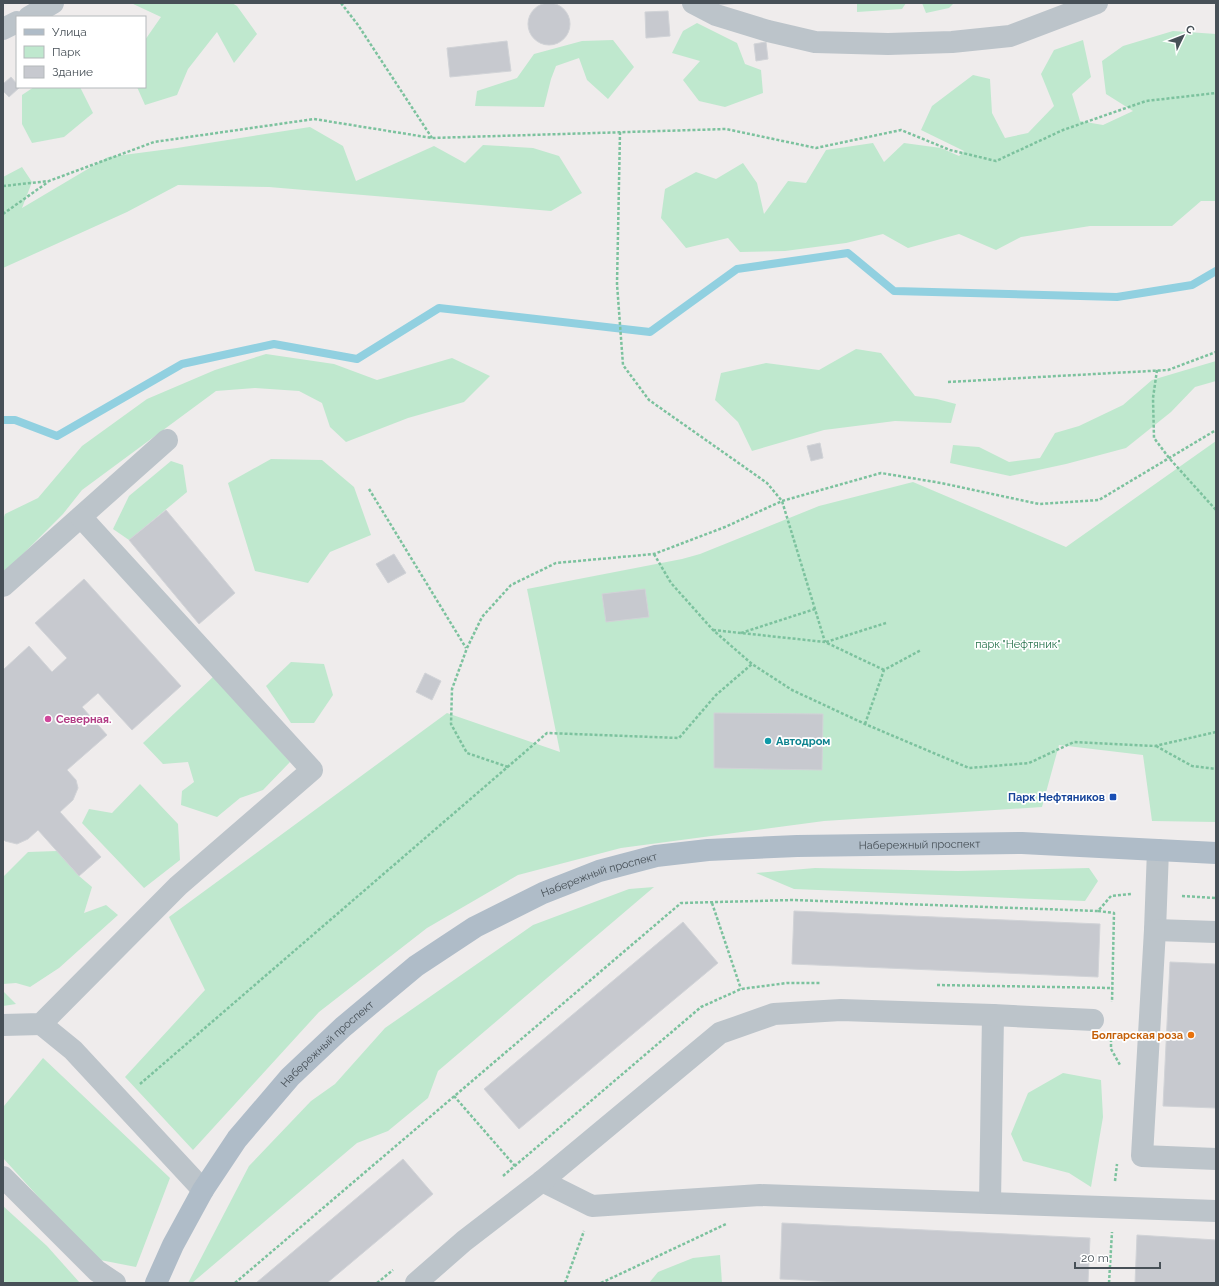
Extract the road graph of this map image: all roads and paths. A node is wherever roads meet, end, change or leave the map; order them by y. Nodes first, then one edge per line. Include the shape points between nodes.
1 (53, 3) edge
2 (341, 3) edge
3 (693, 3) edge
4 (1097, 3) edge
5 (31, 16) edge
6 (16, 22) edge
7 (3, 29) edge
8 (1216, 93) edge
9 (620, 132) junction
10 (432, 138) junction
11 (49, 181) junction
12 (3, 186) edge
13 (3, 214) edge
14 (1216, 352) edge
15 (1157, 370) junction
16 (948, 382) dead end
17 (1216, 430) edge
18 (167, 440) dead end
19 (1169, 458) junction
20 (369, 489) dead end
21 (782, 501) junction
22 (1216, 510) edge
23 (81, 517) junction
24 (654, 554) junction
25 (3, 586) edge
26 (815, 609) junction
27 (886, 623) dead end
28 (713, 630) junction
29 (740, 633) junction
30 (825, 642) junction
31 (467, 648) junction
32 (921, 650) dead end
33 (752, 664) junction
34 (884, 670) junction
35 (865, 724) junction
36 (1216, 732) edge
37 (1155, 746) junction
38 (508, 767) junction
39 (1216, 769) edge
40 (1158, 850) junction
41 (1216, 853) edge
42 (1156, 894) junction
43 (1216, 898) edge
44 (712, 903) junction
45 (1098, 911) junction
46 (1155, 930) junction
47 (1216, 932) edge
48 (741, 989) dead end
49 (1112, 1007) dead end
50 (993, 1015) junction
51 (1093, 1020) dead end
52 (3, 1024) edge
53 (40, 1024) junction
54 (1111, 1034) dead end
55 (1123, 1069) dead end
56 (454, 1096) junction
57 (120, 1101) junction
58 (1216, 1159) edge
59 (1118, 1161) dead end
60 (515, 1166) dead end
61 (3, 1177) edge
62 (542, 1181) junction
63 (203, 1190) junction
64 (990, 1204) junction
65 (592, 1206) junction
66 (1113, 1207) junction
67 (1216, 1211) edge
68 (115, 1283) edge
69 (156, 1283) edge
70 (235, 1283) edge
71 (416, 1283) edge
72 (565, 1283) edge
73 (1109, 1283) edge

1 - 5 lane
2 - 10 path
3 - 4 lane via 716,15 815,42 888,44 952,42 1010,36
6 - 7 lane
8 - 9 path via 1146,100 1063,130 996,162 950,150 900,130 816,148 726,129
9 - 10 path
9 - 21 path via 617,284 623,365 648,400 767,483
10 - 11 path via 314,120 154,142
11 - 12 path
11 - 13 path
14 - 15 path via 1168,370
15 - 16 path
15 - 19 path via 1153,398 1154,438
17 - 19 path
18 - 23 lane
19 - 21 path via 1099,500 1039,504 881,473
19 - 22 path
20 - 31 path
21 - 24 path via 725,527
21 - 26 path
23 - 25 lane
23 - 53 lane via 312,770 178,886
24 - 28 path via 671,583
24 - 31 path via 556,563 511,585 482,617
26 - 29 path
26 - 30 path
27 - 30 path
28 - 29 path
28 - 33 path
29 - 30 path
30 - 34 path
31 - 38 path via 452,689 451,724 467,753
32 - 34 path
33 - 35 path via 792,690
33 - 38 path via 716,695 679,738 547,733
34 - 35 path
35 - 37 path via 969,768 1028,763 1074,742
36 - 37 path
37 - 39 path via 1192,766
38 - 57 path
40 - 41 main road, Набережный проспект
40 - 42 lane
40 - 63 main road, Набережный проспект via 1022,843 797,846 708,850 656,856 599,871 543,893 475,927 416,966 343,1026 290,1077 237,1139
42 - 43 path
42 - 45 path via 1111,896
42 - 46 lane
44 - 45 path via 793,900
44 - 48 path
44 - 56 path via 681,904
45 - 49 path via 1114,913
46 - 47 lane
46 - 58 lane via 1142,1156
50 - 51 lane
50 - 62 lane via 841,1010 774,1014 740,1026 720,1034
50 - 64 lane
52 - 53 lane
53 - 57 lane via 73,1050
54 - 55 path via 1111,1049
56 - 60 path
56 - 70 path
57 - 63 lane
59 - 66 path
61 - 68 lane via 97,1271
62 - 65 lane
62 - 71 lane via 464,1241
63 - 69 main road, Набережный проспект
64 - 65 lane via 760,1195
64 - 66 lane
65 - 72 path
66 - 67 lane
66 - 73 path

